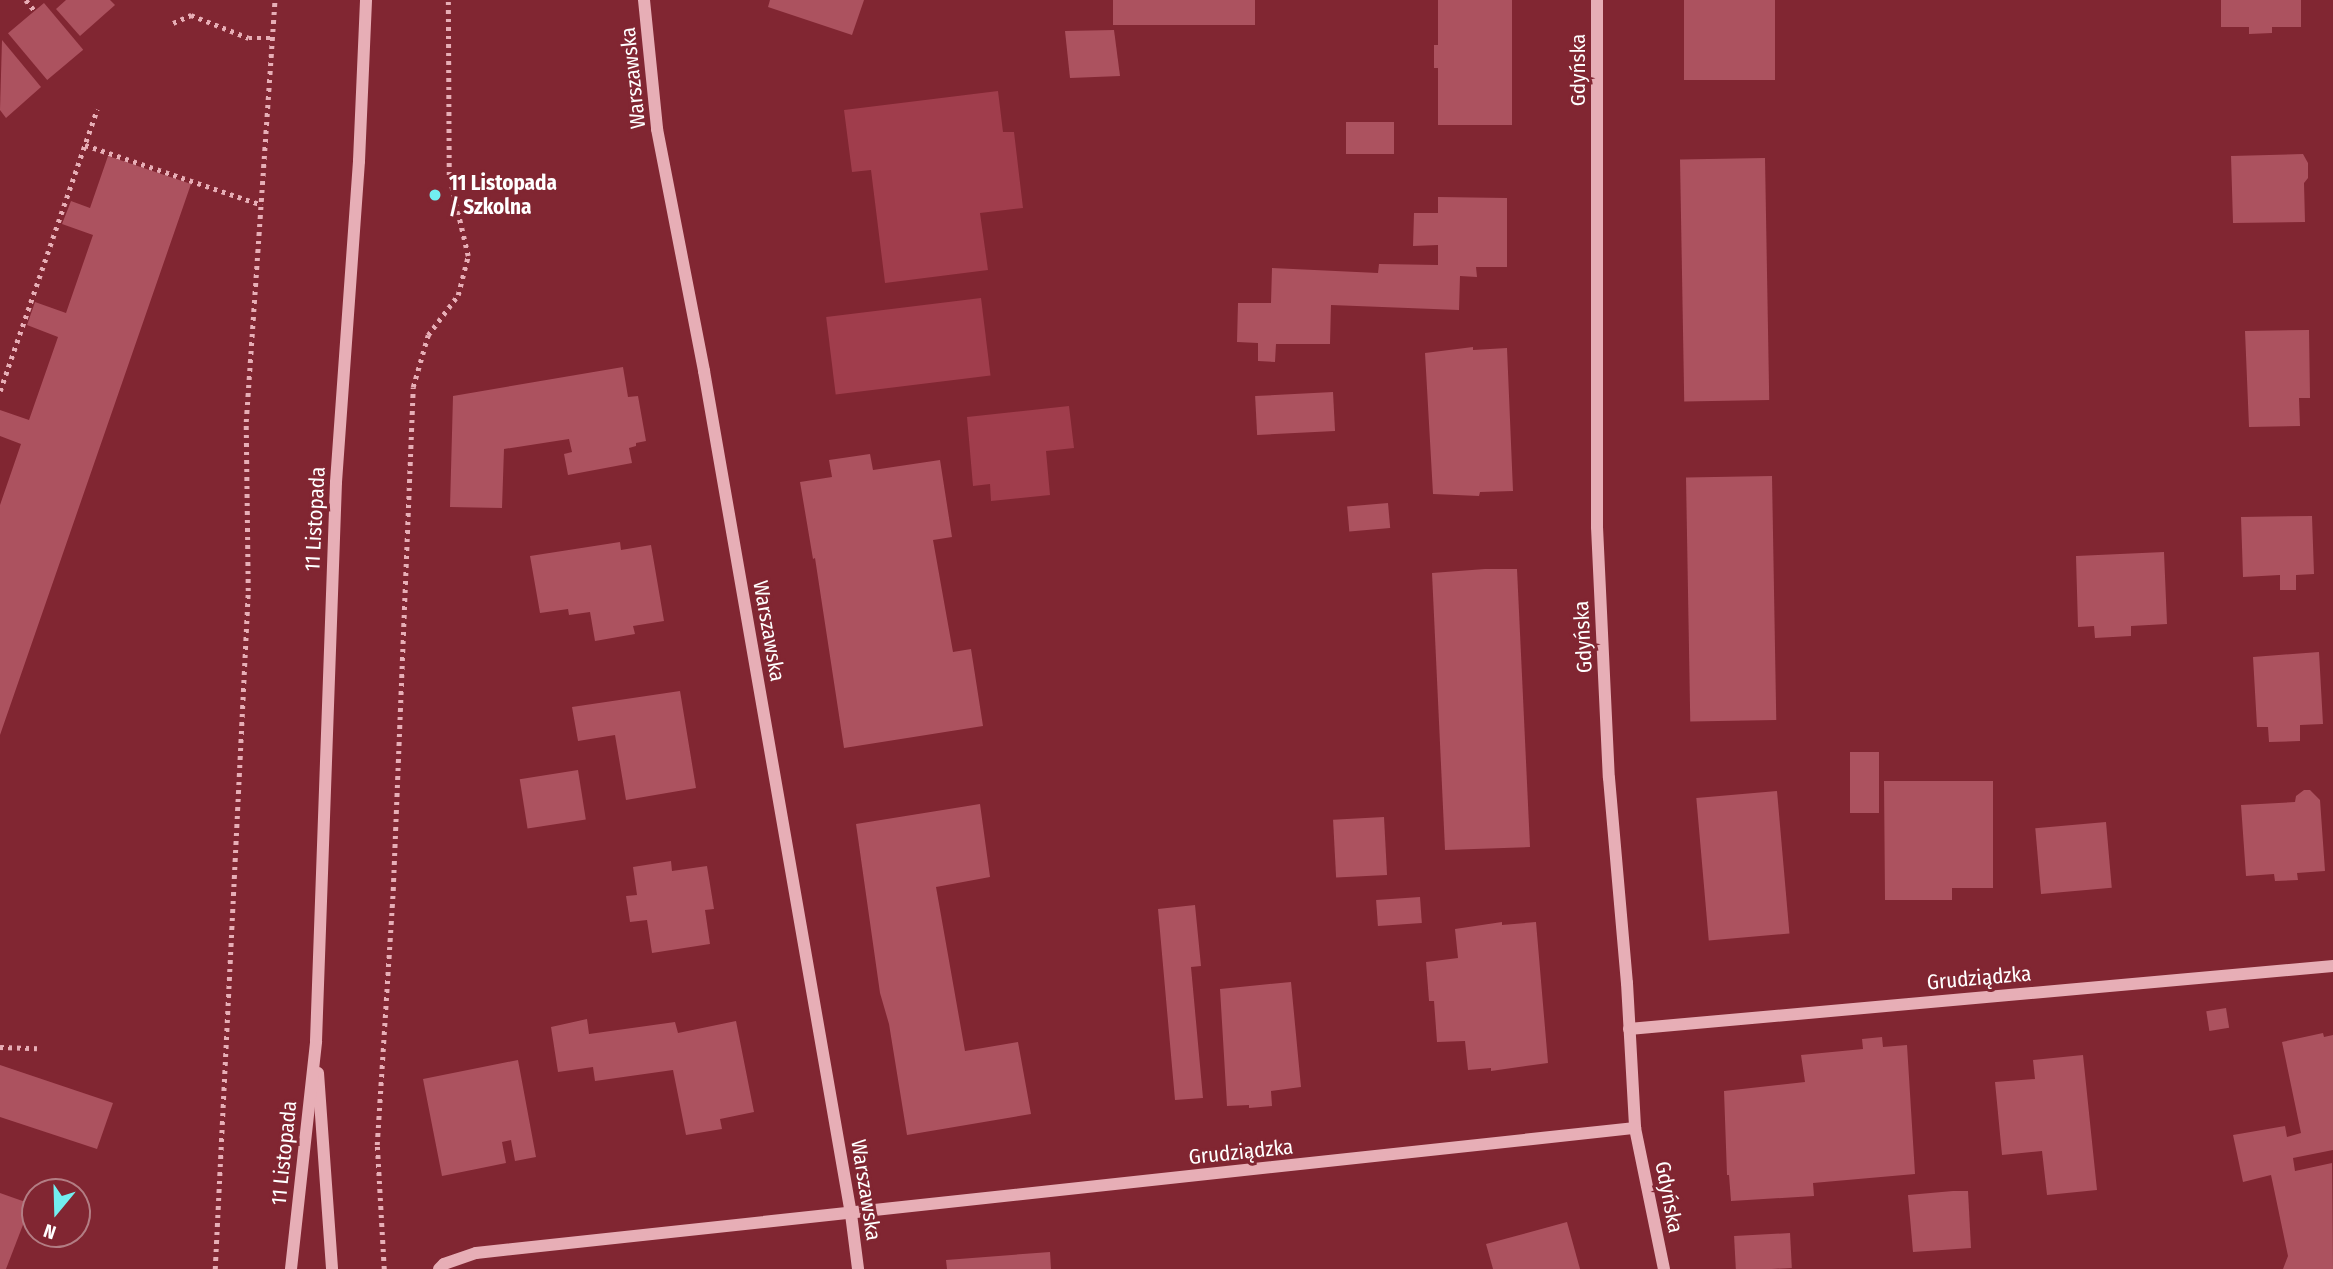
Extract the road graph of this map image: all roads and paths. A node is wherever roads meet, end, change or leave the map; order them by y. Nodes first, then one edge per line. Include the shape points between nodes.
1 (26, 0) edge
2 (275, 0) edge
3 (366, 0) edge
4 (448, 0) edge
5 (644, 0) edge
6 (1597, 0) edge
7 (35, 11) dead end
8 (173, 23) dead end
9 (274, 38) junction
10 (97, 109) dead end
11 (85, 145) junction
12 (262, 205) junction
13 (0, 391) edge
14 (2333, 966) edge
15 (1629, 1029) junction
16 (316, 1041) junction
17 (0, 1047) edge
18 (37, 1048) dead end
19 (1635, 1128) junction
20 (851, 1214) junction
21 (215, 1269) edge
22 (291, 1269) edge
23 (332, 1269) edge
24 (384, 1269) edge
25 (439, 1269) edge
26 (858, 1269) edge
27 (1664, 1269) edge

1 - 7 path
2 - 9 path
3 - 16 street, 11 Listopada via 335,482
4 - 24 path via 449,175 468,256 458,295 428,335 413,387 393,890 377,1145
5 - 20 street, Warszawska via 657,129 681,243
6 - 15 street, Gdyńska via 1597,527 1609,778
8 - 9 path via 191,15 249,38
9 - 12 path
10 - 11 path
11 - 12 path
11 - 13 path
12 - 21 path via 246,422 248,592
14 - 15 street, Grudziądzka
15 - 19 street, Gdyńska
16 - 22 street, 11 Listopada
16 - 23 street, 11 Listopada
17 - 18 path
19 - 20 street, Grudziądzka
19 - 27 street, Gdyńska
20 - 25 street, Grudziądzka via 476,1252
20 - 26 street, Warszawska

